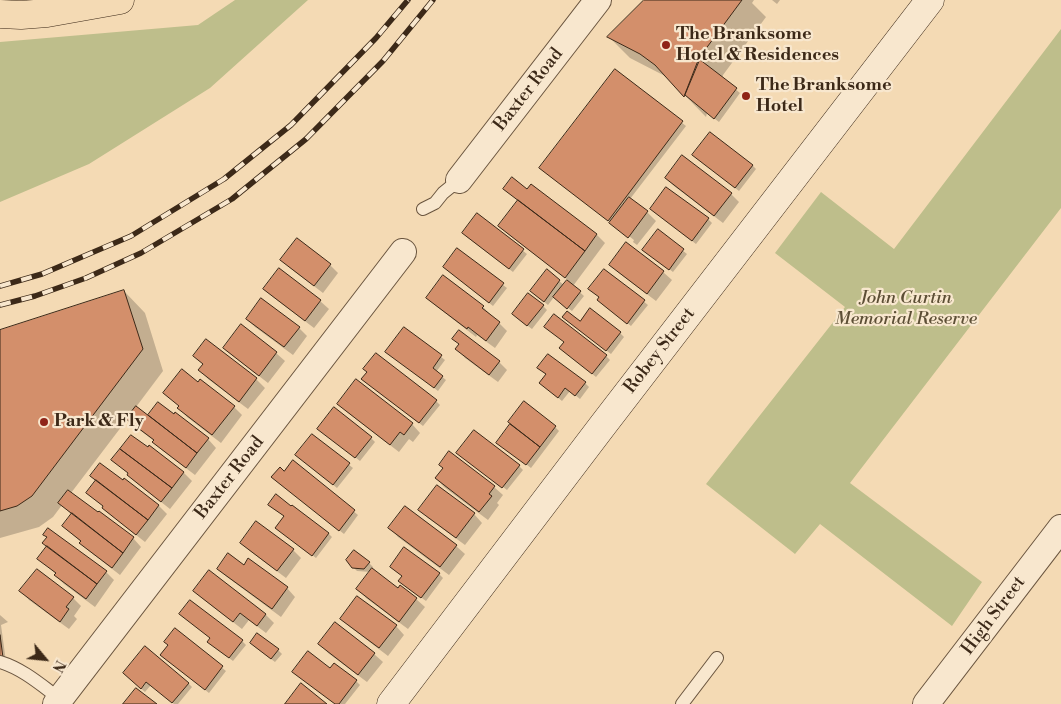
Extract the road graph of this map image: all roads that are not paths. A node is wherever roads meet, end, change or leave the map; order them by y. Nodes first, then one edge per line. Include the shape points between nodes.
1 (120, 0) edge
2 (598, 0) edge
3 (930, 0) edge
4 (0, 14) edge
5 (459, 180) joint
6 (422, 209) dead end
7 (403, 252) dead end
8 (1061, 528) edge
9 (717, 658) dead end
10 (0, 662) edge
11 (58, 702) edge
12 (391, 704) edge
13 (682, 704) edge
14 (926, 704) edge

1 - 4 main road via 48,13
2 - 5 street, Baxter Road
3 - 12 street, Robey Street
5 - 6 lane via 435,202
7 - 11 street, Baxter Road
8 - 14 street, High Street
9 - 13 lane
10 - 11 lane via 25,674

